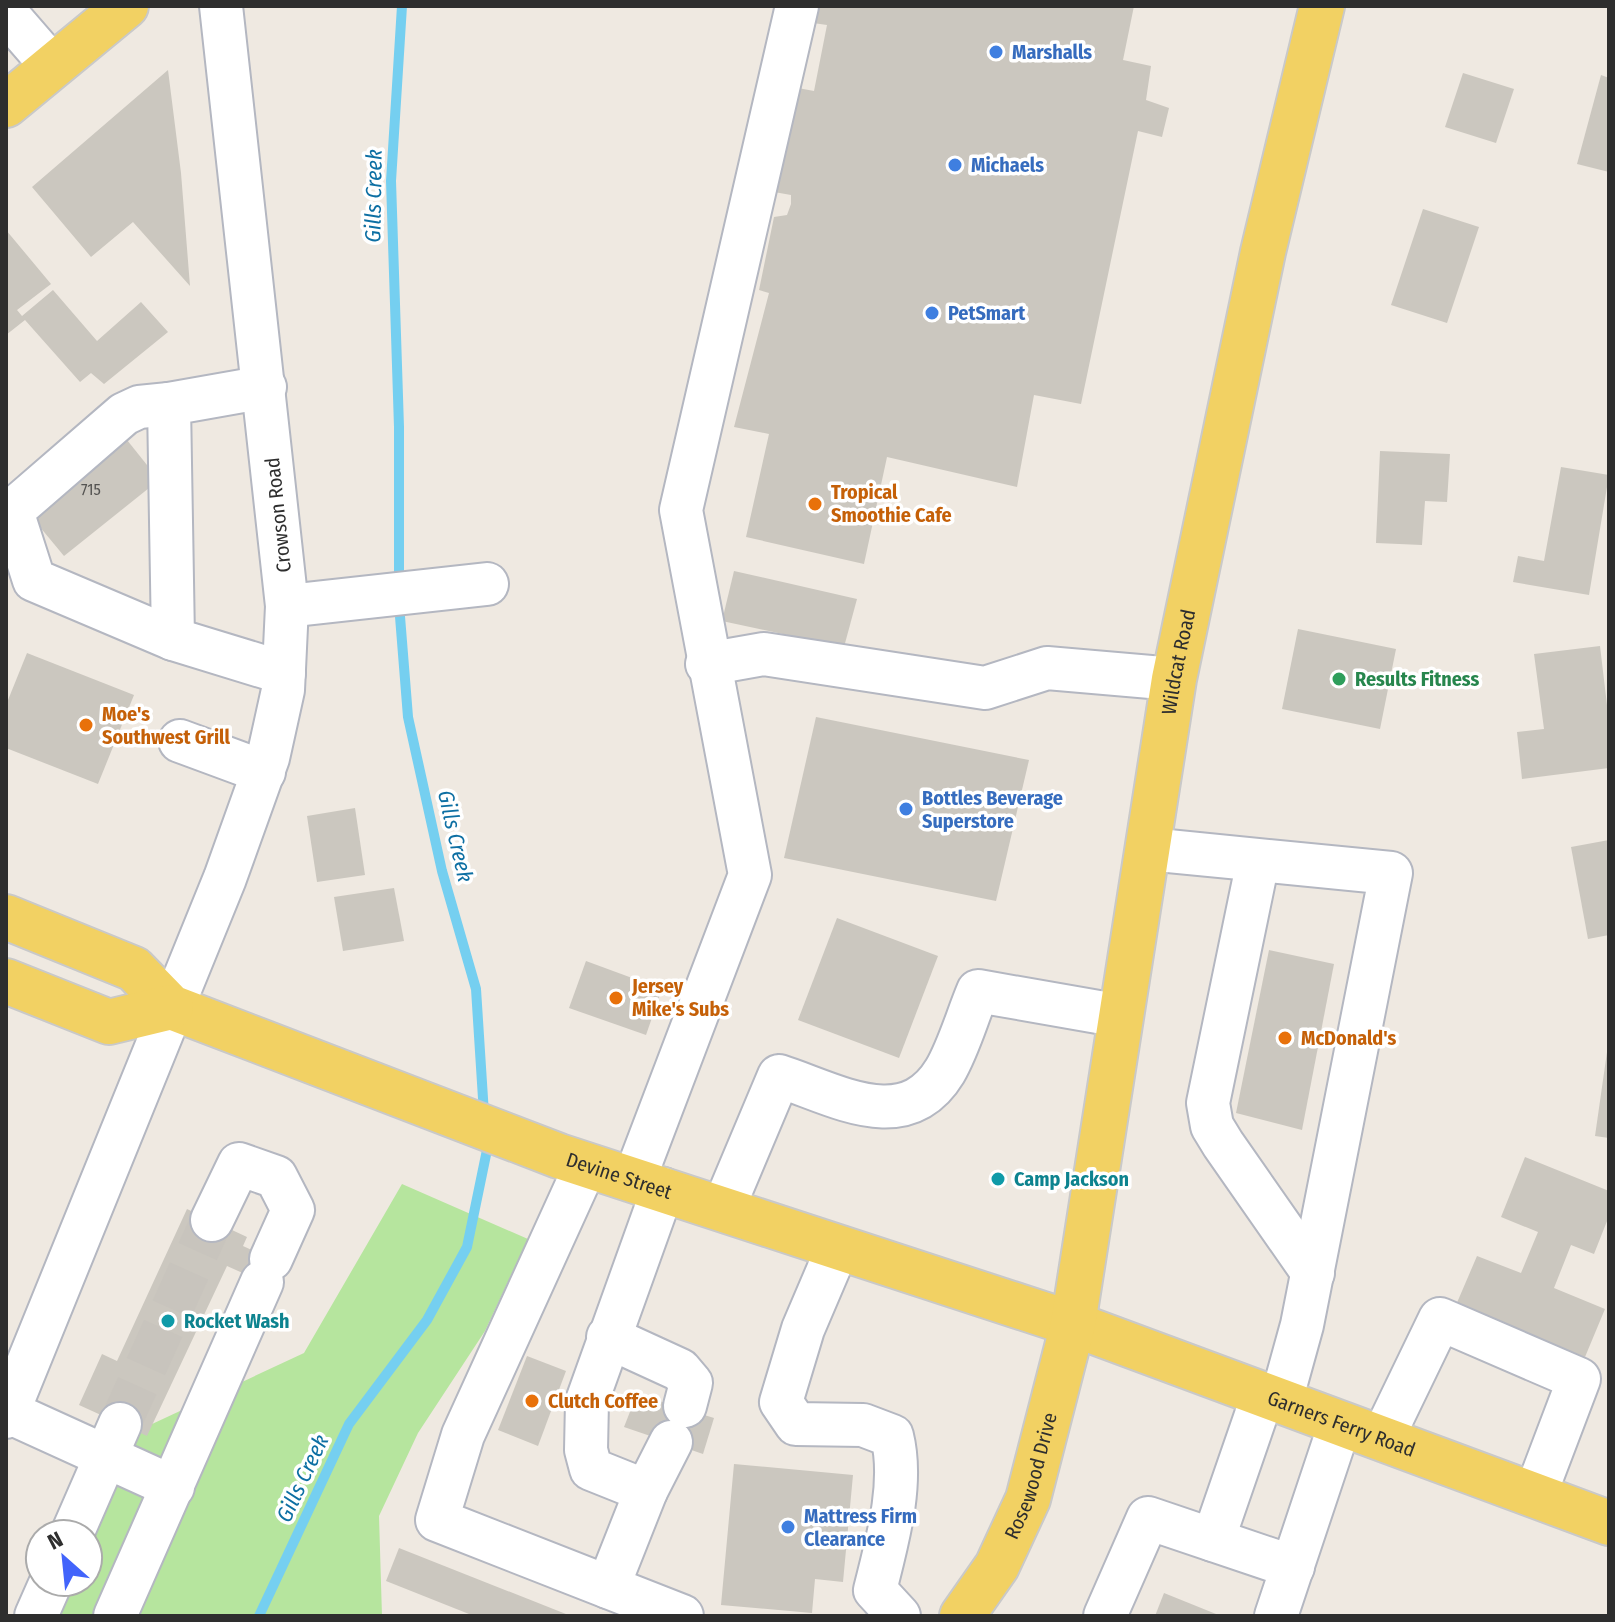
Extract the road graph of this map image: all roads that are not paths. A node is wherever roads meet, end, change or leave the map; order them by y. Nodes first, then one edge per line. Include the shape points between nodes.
1 (221, 6) edge
2 (797, 6) edge
3 (1322, 6) edge
4 (116, 9) edge
5 (6, 13) edge
6 (52, 66) junction
7 (6, 105) edge
8 (265, 387) junction
9 (169, 404) junction
10 (476, 585) dead end
11 (287, 606) junction
12 (173, 639) junction
13 (707, 664) junction
14 (284, 673) junction
15 (1174, 679) junction
16 (180, 741) dead end
17 (264, 772) junction
18 (1148, 849) junction
19 (1258, 861) junction
20 (6, 917) edge
21 (6, 981) edge
22 (171, 1007) junction
23 (1121, 1016) junction
24 (573, 1160) junction
25 (1332, 1174) junction
26 (649, 1184) junction
27 (1258, 1194) junction
28 (723, 1209) junction
29 (212, 1220) tunnel mouth
30 (838, 1247) junction
31 (1313, 1273) junction
32 (1073, 1324) junction
33 (608, 1337) junction
34 (1272, 1398) junction
35 (7, 1413) edge
36 (1340, 1424) junction
37 (1382, 1439) junction
38 (113, 1441) junction
39 (173, 1487) junction
40 (646, 1491) junction
41 (1535, 1495) junction
42 (79, 1518) edge
43 (1609, 1523) edge
44 (1213, 1540) junction
45 (1293, 1567) junction
46 (608, 1587) junction
47 (115, 1616) edge
48 (682, 1616) edge
49 (899, 1616) edge
50 (962, 1616) edge
51 (1105, 1616) edge
52 (1276, 1616) edge

1 - 8 street, Crowson Road
2 - 13 street via 681,510
3 - 15 main road, Wildcat Road via 1263,252
4 - 6 main road
5 - 6 street
6 - 7 main road
8 - 9 street
8 - 11 street, Crowson Road
9 - 12 street
9 - 12 street via 124,414 12,511 34,580
10 - 11 street
11 - 14 street, Crowson Road
12 - 14 street
13 - 15 street via 764,654 985,688 1047,668
13 - 26 street via 750,875
14 - 17 street, Crowson Road
15 - 18 main road, Wildcat Road
16 - 17 street
17 - 22 street, Crowson Road
18 - 19 street
18 - 23 main road, Wildcat Road
19 - 25 street via 1391,873
19 - 27 street via 1208,1103 1212,1126
20 - 22 main road, Devine Street via 134,969
21 - 22 main road via 109,1022
22 - 24 main road, Devine Street
22 - 35 street, Crowson Road
23 - 28 street via 978,991 945,1070 929,1092 901,1109 866,1105 779,1076
23 - 32 main road, Wildcat Road
24 - 26 main road, Devine Street
24 - 46 street via 463,1435 437,1520
25 - 27 street via 1291,1201 1273,1203
25 - 31 street
26 - 28 main road, Devine Street
26 - 33 street
27 - 31 street
28 - 30 main road, Devine Street
29 - 39 street via 239,1164 276,1177 293,1210
30 - 32 main road, Devine Street
30 - 49 street via 803,1329 781,1402 796,1424 863,1425 892,1436 898,1459 887,1545 875,1590
31 - 34 street
32 - 34 main road, Garners Ferry Road
32 - 50 main road, Rosewood Drive via 1028,1499 997,1566
33 - 40 street via 587,1401 586,1450 591,1469
33 - 40 street via 680,1370 682,1410
34 - 36 main road, Garners Ferry Road
34 - 44 street
35 - 38 street
36 - 37 main road, Garners Ferry Road
36 - 45 street
37 - 41 main road, Garners Ferry Road
37 - 41 street via 1440,1319 1579,1379
38 - 39 street
38 - 42 street
39 - 47 street
40 - 46 street
41 - 43 main road, Garners Ferry Road
44 - 45 street
44 - 51 street via 1148,1518
45 - 52 street
46 - 48 street

